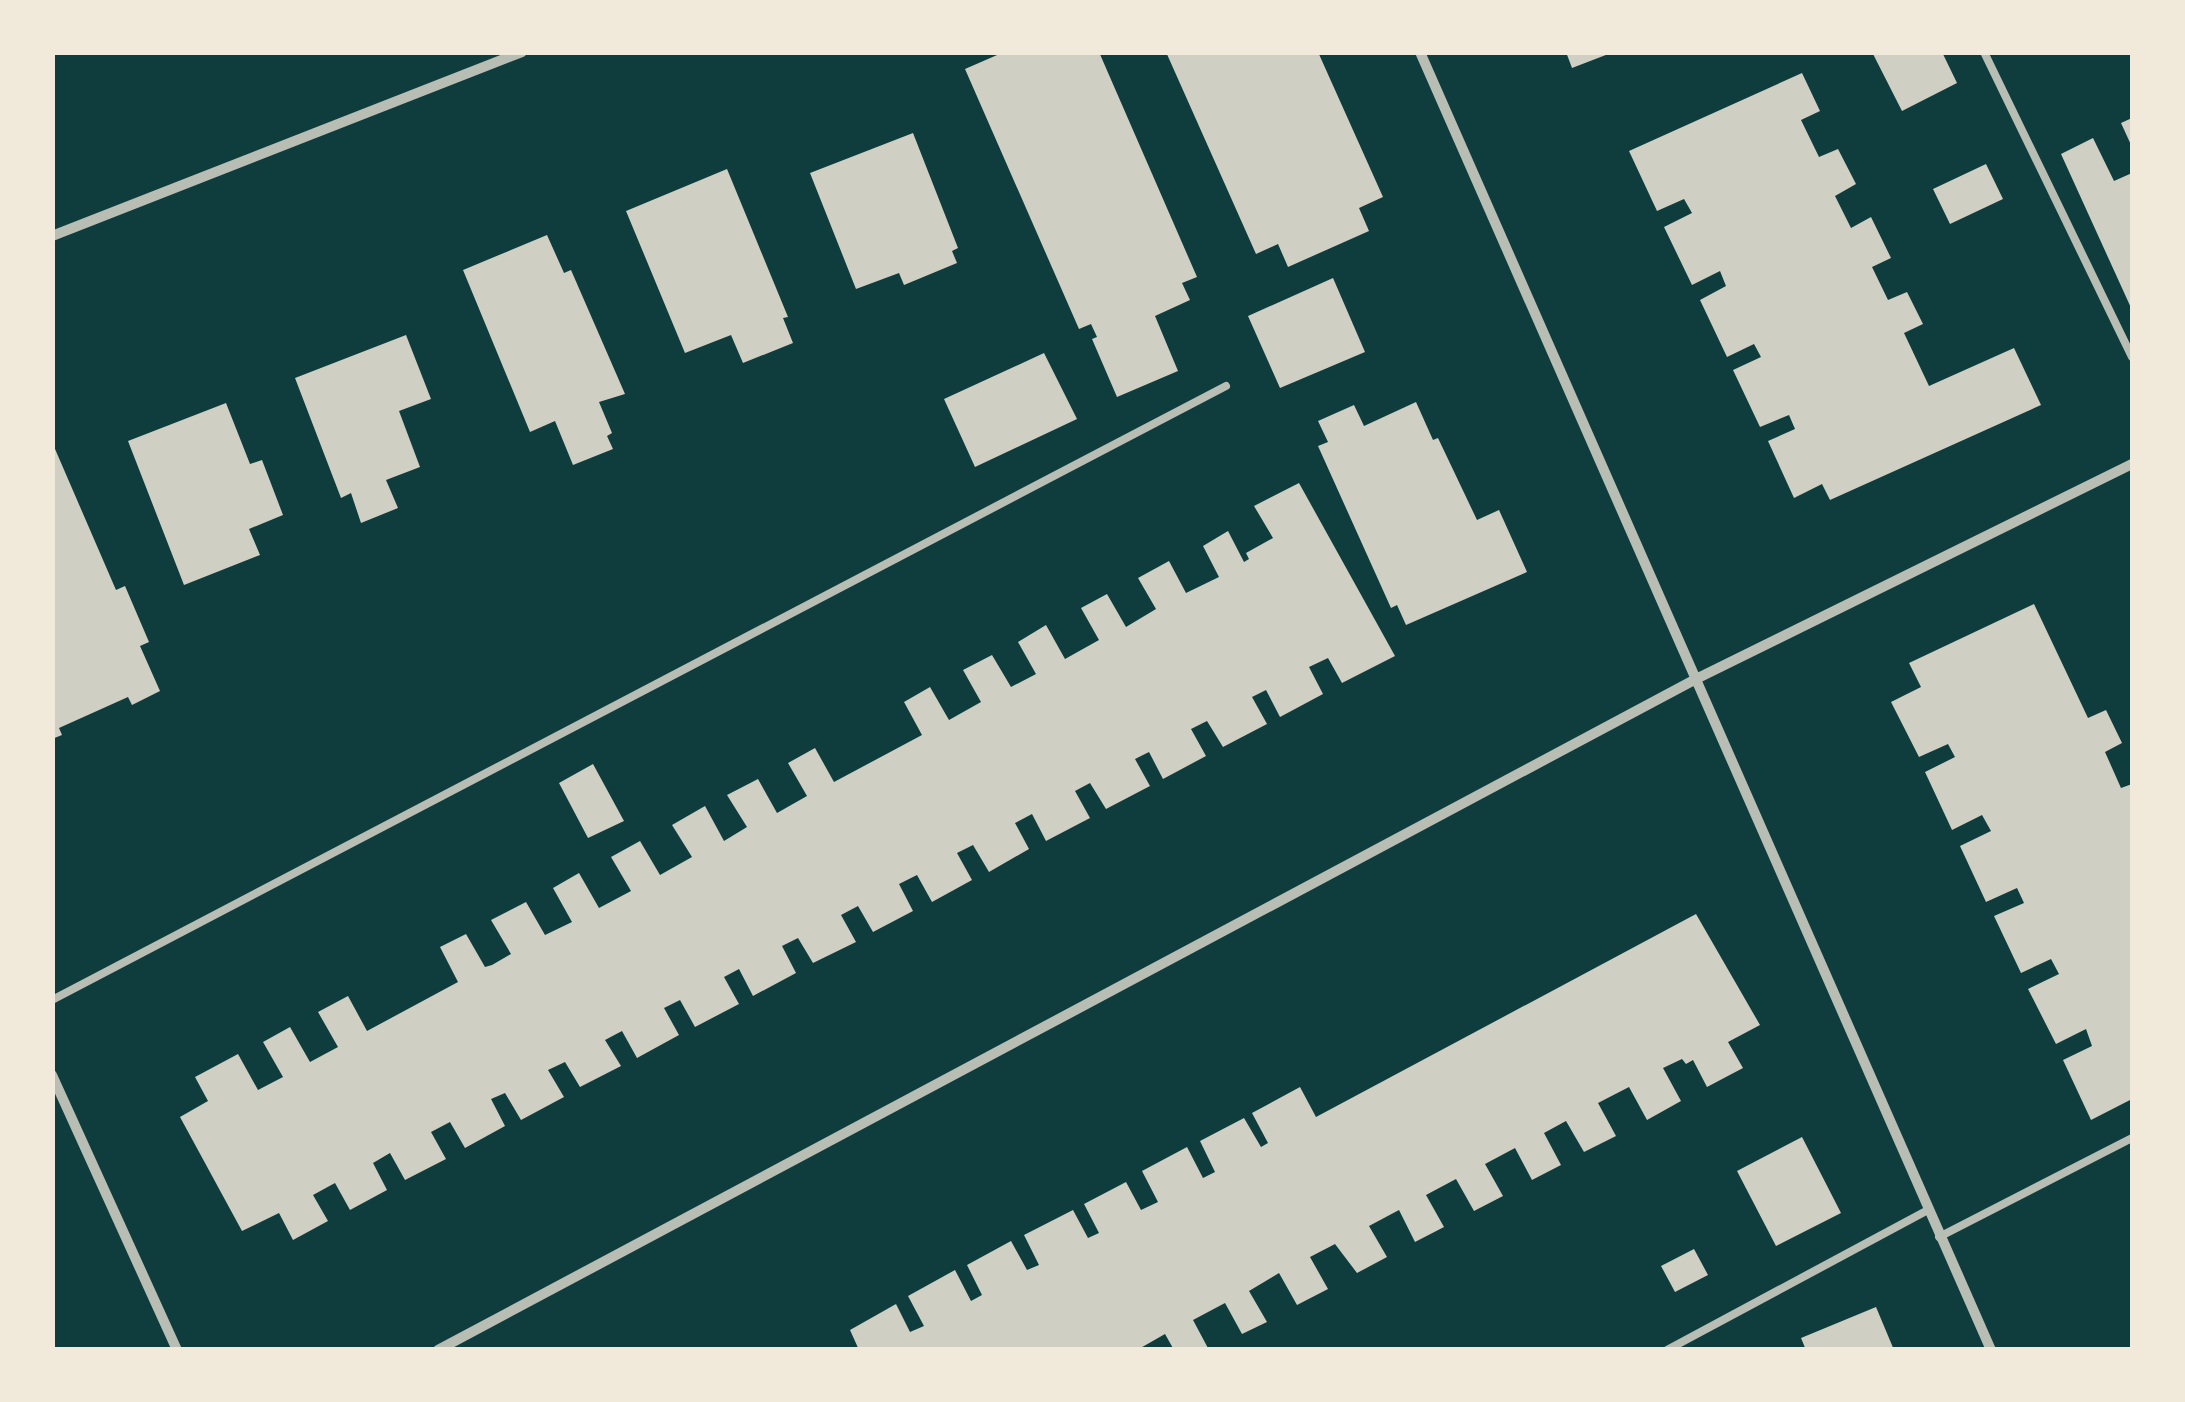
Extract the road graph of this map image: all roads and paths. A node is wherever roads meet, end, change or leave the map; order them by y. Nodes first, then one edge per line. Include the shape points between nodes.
1 (522, 52) edge
2 (1420, 52) edge
3 (1984, 52) edge
4 (52, 236) edge
5 (2132, 357) edge
6 (1226, 386) dead end
7 (2132, 464) edge
8 (1696, 679) junction
9 (52, 1000) edge
10 (52, 1075) edge
11 (2132, 1138) edge
12 (1928, 1210) junction
13 (1940, 1237) junction
14 (176, 1350) edge
15 (438, 1350) edge
16 (1667, 1350) edge
17 (1990, 1350) edge

1 - 4 street
2 - 8 street
3 - 5 lane
6 - 9 lane
7 - 8 street
8 - 12 street
8 - 15 street
10 - 14 street
11 - 13 lane
12 - 13 street
12 - 16 lane
13 - 17 street

